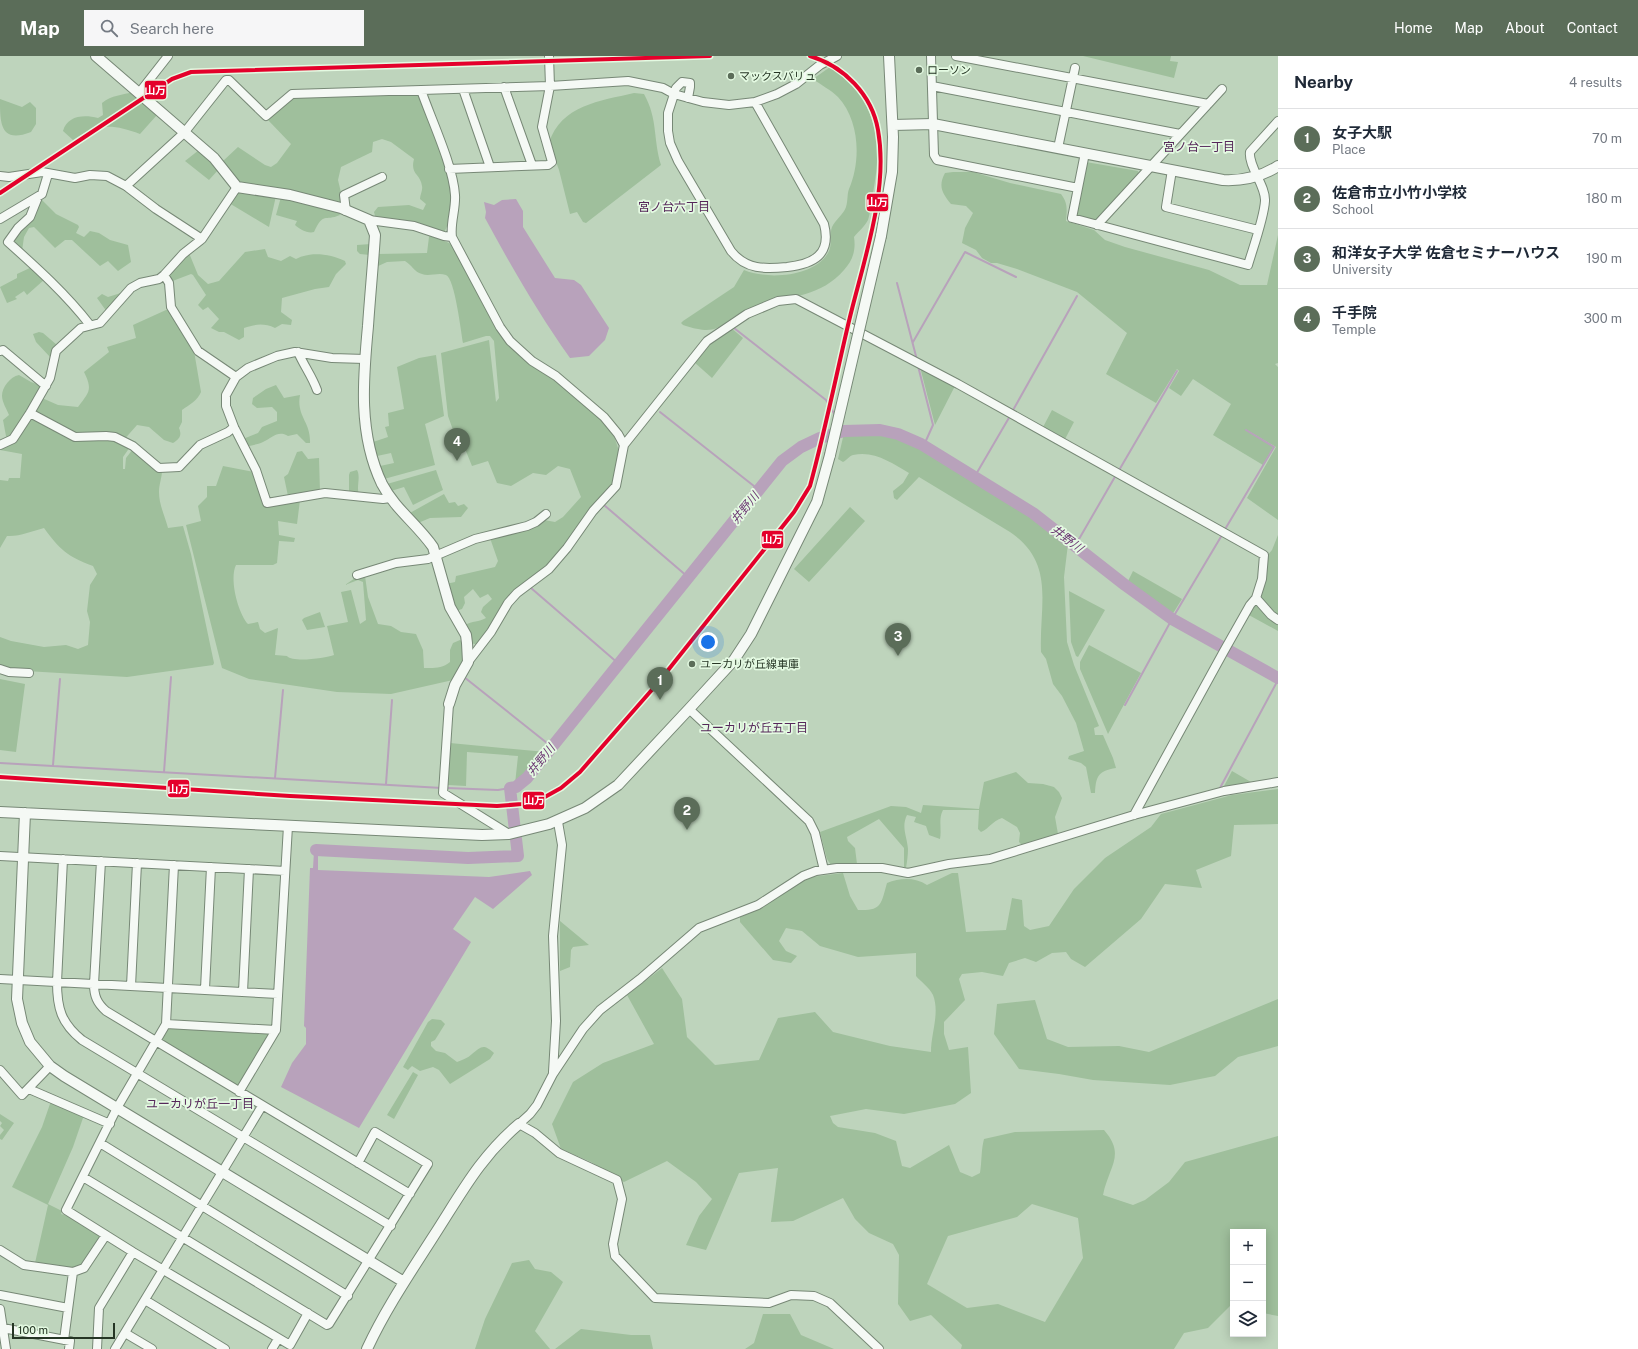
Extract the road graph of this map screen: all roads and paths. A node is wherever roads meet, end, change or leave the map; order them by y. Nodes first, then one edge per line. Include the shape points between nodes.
1 (96, 56) edge
2 (168, 56) edge
3 (549, 56) edge
4 (837, 56) edge
5 (889, 56) edge
6 (931, 56) edge
7 (956, 56) edge
8 (1075, 68) dead end
9 (1072, 78) junction
10 (550, 86) junction
11 (932, 86) junction
12 (504, 87) junction
13 (463, 88) junction
14 (1222, 89) dead end
15 (421, 90) junction
16 (139, 93) junction
17 (674, 94) junction
18 (688, 98) junction
19 (755, 102) junction
20 (1208, 104) junction
21 (1065, 112) junction
22 (1278, 121) edge
23 (933, 124) junction
24 (893, 125) junction
25 (184, 133) junction
26 (1180, 134) junction
27 (1058, 148) junction
28 (1085, 154) junction
29 (532, 165) junction
30 (1151, 166) junction
31 (1278, 166) edge
32 (490, 167) junction
33 (449, 169) junction
34 (1172, 170) junction
35 (48, 174) junction
36 (0, 176) edge
37 (1258, 176) junction
38 (382, 177) dead end
39 (126, 186) junction
40 (238, 187) junction
41 (1078, 188) junction
42 (38, 197) junction
43 (346, 211) junction
44 (0, 219) edge
45 (369, 220) junction
46 (1097, 224) junction
47 (1258, 230) junction
48 (452, 237) junction
49 (202, 239) junction
50 (164, 275) junction
51 (90, 325) junction
52 (0, 351) edge
53 (298, 352) junction
54 (365, 359) junction
55 (236, 376) junction
56 (46, 386) junction
57 (317, 390) dead end
58 (30, 413) junction
59 (234, 427) junction
60 (0, 445) edge
61 (624, 446) junction
62 (390, 498) junction
63 (546, 514) dead end
64 (436, 556) junction
65 (357, 575) dead end
66 (1256, 598) junction
67 (1278, 620) edge
68 (468, 662) junction
69 (0, 669) edge
70 (29, 672) dead end
71 (449, 704) joint
72 (689, 709) junction
73 (1278, 782) edge
74 (0, 812) edge
75 (25, 813) junction
76 (1134, 815) junction
77 (558, 822) junction
78 (288, 826) junction
79 (509, 834) junction
80 (0, 856) edge
81 (23, 857) junction
82 (63, 859) junction
83 (101, 861) junction
84 (137, 863) junction
85 (174, 865) junction
86 (211, 867) junction
87 (249, 869) junction
88 (824, 870) junction
89 (285, 871) junction
90 (0, 979) edge
91 (17, 980) junction
92 (57, 982) junction
93 (94, 984) junction
94 (131, 986) junction
95 (168, 987) junction
96 (205, 990) junction
97 (242, 992) junction
98 (278, 994) junction
99 (166, 1024) junction
100 (276, 1030) junction
101 (156, 1041) junction
102 (50, 1066) junction
103 (0, 1070) edge
104 (137, 1073) junction
105 (553, 1074) junction
106 (29, 1089) junction
107 (239, 1092) junction
108 (262, 1106) junction
109 (117, 1108) junction
110 (110, 1124) junction
111 (519, 1124) junction
112 (243, 1137) junction
113 (100, 1143) junction
114 (358, 1163) junction
115 (222, 1172) junction
116 (83, 1177) junction
117 (410, 1194) junction
118 (202, 1206) junction
119 (391, 1226) junction
120 (106, 1235) junction
121 (183, 1237) junction
122 (0, 1250) edge
123 (133, 1252) junction
124 (369, 1261) junction
125 (163, 1270) junction
126 (73, 1272) junction
127 (404, 1282) junction
128 (0, 1295) edge
129 (348, 1296) junction
130 (145, 1300) junction
131 (0, 1308) edge
132 (68, 1308) junction
133 (308, 1313) junction
134 (3, 1328) junction
135 (125, 1333) junction
136 (278, 1339) junction
137 (64, 1340) junction
138 (6, 1349) edge
139 (69, 1349) edge
140 (96, 1349) edge
141 (115, 1349) edge
142 (152, 1349) edge
143 (225, 1349) edge
144 (272, 1349) edge
145 (367, 1349) edge
146 (879, 1349) edge

1 - 16 street
2 - 16 street
3 - 10 street
4 - 19 street via 777,94
5 - 24 street
6 - 11 street
7 - 9 street
8 - 9 street
9 - 20 street
9 - 21 street
10 - 12 street
10 - 17 street via 628,81 663,88
10 - 29 street via 542,127 552,162 548,165
11 - 21 street
11 - 23 street
12 - 13 street
12 - 29 street
13 - 15 street
13 - 32 street
14 - 20 street
15 - 25 street via 292,94 266,116 229,80 226,80
15 - 33 street
16 - 25 street
17 - 18 street
17 - 18 street via 679,84 688,81
17 - 19 street via 668,113 670,143 731,251 744,263 760,269 804,265 817,257 824,246 824,224
18 - 19 street via 729,105
20 - 26 street
21 - 26 street
21 - 27 street
22 - 37 street via 1250,152
23 - 24 street
23 - 27 street
23 - 41 street via 934,155 937,160
24 - 72 street, bridge via 892,172 881,236 817,502 751,634 734,660
25 - 39 street
25 - 40 street via 214,158
26 - 30 street
27 - 28 street
28 - 30 street
28 - 41 street
29 - 32 street
30 - 34 street
30 - 46 street
31 - 37 street
32 - 33 street
33 - 48 street via 456,196
34 - 37 street via 1230,180
34 - 47 street via 1166,207
35 - 36 street via 42,172
35 - 39 street via 75,178 102,176
35 - 42 street via 42,194
37 - 47 street via 1265,201
38 - 43 street via 344,195
39 - 49 street
40 - 43 street via 290,195
40 - 49 street
41 - 46 street via 1072,218
42 - 44 street
42 - 51 street via 30,217 8,242 70,300
43 - 45 street
45 - 48 street via 414,226
45 - 54 street via 375,235
46 - 47 street via 1248,265
48 - 61 street via 510,341 604,417
49 - 50 street via 183,254
50 - 51 street via 131,288 100,323
50 - 55 street via 169,284 171,307 198,351
51 - 56 street via 81,328 56,351
52 - 56 street via 3,350
53 - 54 street via 332,358
53 - 55 street via 276,356
53 - 57 street
54 - 62 street via 365,425 377,471
55 - 59 street via 225,400
56 - 58 street
58 - 59 street via 74,437 115,437 133,446 159,468 179,467 200,445
58 - 60 street via 13,439
59 - 62 street via 250,456 267,503 325,494
61 - 66 street via 707,341 747,314 778,301 796,299 944,377 1264,555 1262,579
61 - 68 street via 616,486 593,511 549,569 508,603 491,632
62 - 64 street via 427,539
63 - 64 street via 527,526 475,539
64 - 65 street via 376,568
64 - 68 street via 443,590 466,635
66 - 67 street
66 - 76 street via 1225,648
68 - 71 street via 455,685
69 - 70 street
71 - 79 street via 443,794
72 - 77 street via 618,785 585,808
72 - 88 street via 809,821
73 - 76 street via 1224,791
74 - 75 street
75 - 78 street
75 - 81 street
76 - 88 street via 990,859 908,873 864,868
77 - 79 street
77 - 105 street via 562,845 553,936 556,1021
78 - 79 street
78 - 89 street
80 - 81 street
81 - 82 street
81 - 91 street
82 - 83 street
82 - 92 street
83 - 84 street
83 - 93 street
84 - 85 street
84 - 94 street
85 - 86 street
85 - 95 street
86 - 87 street
86 - 96 street
87 - 89 street
87 - 97 street
88 - 105 street via 796,879 758,905 699,928 600,1010 583,1029
89 - 98 street
90 - 91 street
91 - 92 street
91 - 102 street via 17,999 25,1032 38,1054
92 - 93 street
92 - 104 street via 59,1009 71,1030 82,1040
93 - 94 street
93 - 101 street via 96,998 101,1007
94 - 95 street
95 - 96 street
95 - 99 street
96 - 97 street
97 - 98 street
98 - 100 street
99 - 100 street
99 - 101 street
100 - 107 street
101 - 104 street
101 - 107 street
102 - 106 street
102 - 109 street
103 - 106 street via 22,1095
104 - 109 street
104 - 112 street
105 - 111 street via 538,1105
106 - 110 street
107 - 108 street
108 - 112 street
108 - 114 street
109 - 110 street
109 - 115 street
110 - 113 street
111 - 127 street via 494,1146 476,1168
111 - 146 street via 535,1133 559,1153 617,1180 622,1199 613,1244 615,1256 655,1298 769,1303 791,1295 814,1296 830,1304
112 - 115 street
112 - 119 street
113 - 116 street
113 - 118 street
114 - 117 street
114 - 117 street via 376,1132 428,1164
115 - 118 street
115 - 124 street
116 - 120 street via 66,1210
116 - 121 street
117 - 119 street
118 - 121 street
118 - 129 street
119 - 124 street
120 - 123 street
120 - 126 street via 84,1268
121 - 125 street
121 - 133 street
122 - 126 street via 24,1265
123 - 125 street
123 - 140 street via 99,1308
124 - 127 street
124 - 129 street
125 - 130 street
125 - 136 street
126 - 132 street
127 - 145 street
128 - 132 street
129 - 133 street via 329,1324
130 - 135 street
130 - 143 street
131 - 134 street
132 - 137 street
133 - 136 street via 290,1345
134 - 137 street
134 - 138 street
135 - 141 street
135 - 142 street
136 - 144 street
137 - 139 street via 70,1341

